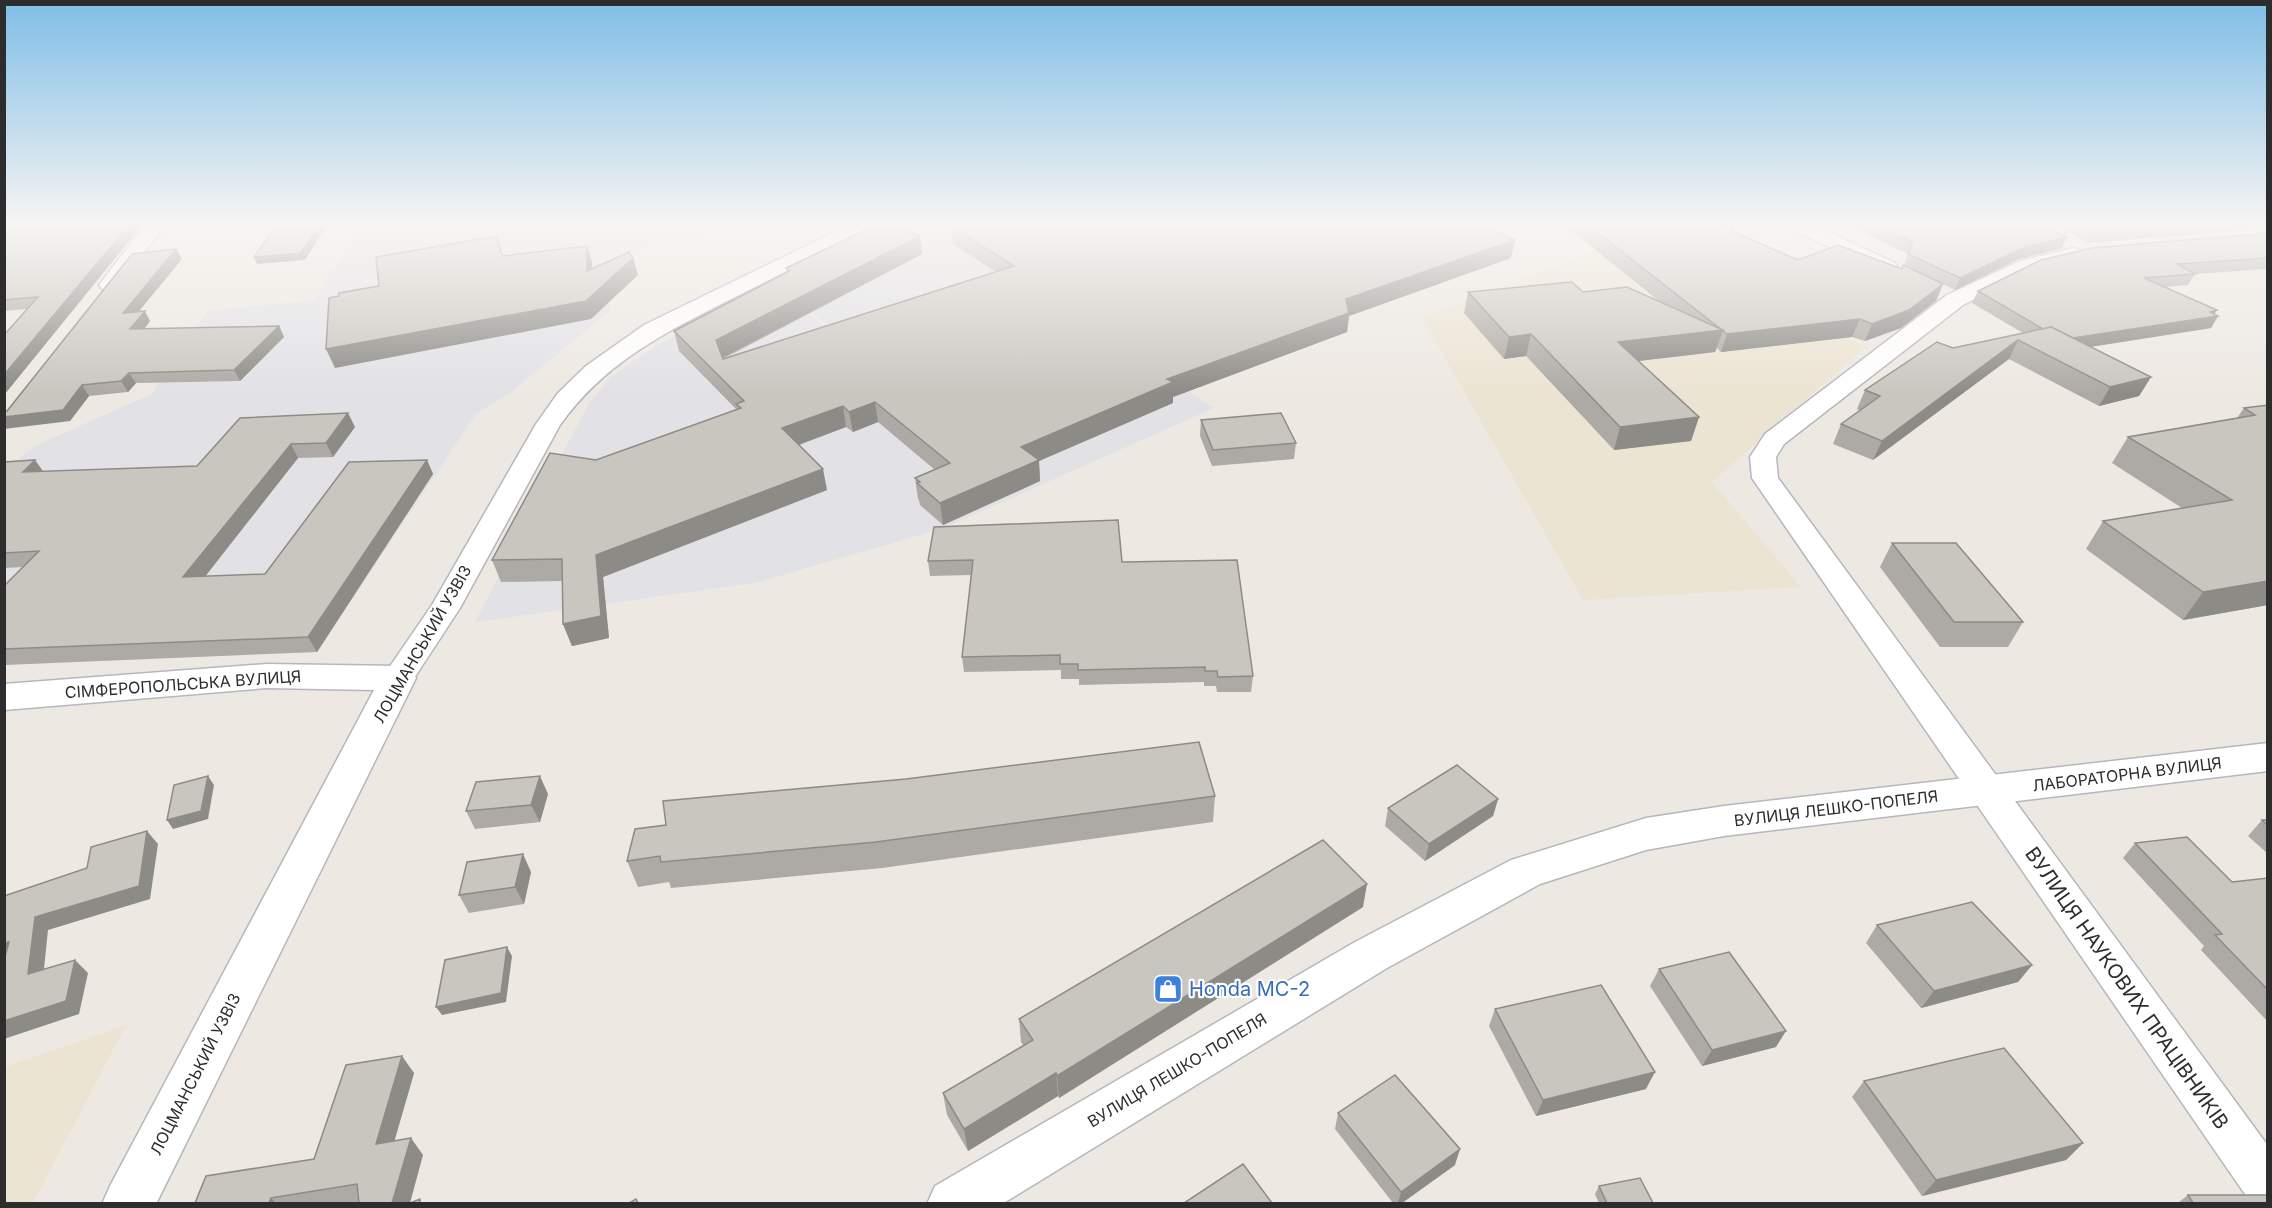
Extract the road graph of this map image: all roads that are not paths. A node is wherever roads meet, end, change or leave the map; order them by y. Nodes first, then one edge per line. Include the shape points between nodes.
1 (111, 281) edge
2 (750, 281) edge
3 (1982, 281) edge
4 (94, 304) edge
5 (398, 678) junction
6 (4, 697) edge
7 (2268, 757) edge
8 (1987, 790) junction
9 (2268, 1186) edge
10 (128, 1203) edge
11 (953, 1203) edge

1 - 4 street
2 - 5 street, ЛОЦМАНСЬКИЙ УЗВІЗ via 652,330 594,371 567,398 548,424 445,608
3 - 8 street via 1945,295 1774,440 1763,457 1765,478 1780,501
5 - 6 main road, СІМФЕРОПОЛЬСЬКА ВУЛИЦЯ via 267,676
5 - 10 main road, ЛОЦМАНСЬКИЙ УЗВІЗ
7 - 8 main road, ЛАБОРАТОРНА ВУЛИЦЯ
8 - 9 street, ВУЛИЦЯ НАУКОВИХ ПРАЦІВНИКІВ
8 - 11 main road, ВУЛИЦЯ ЛЕШКО-ПОПЕЛЯ via 1646,834 1526,872 1371,955

